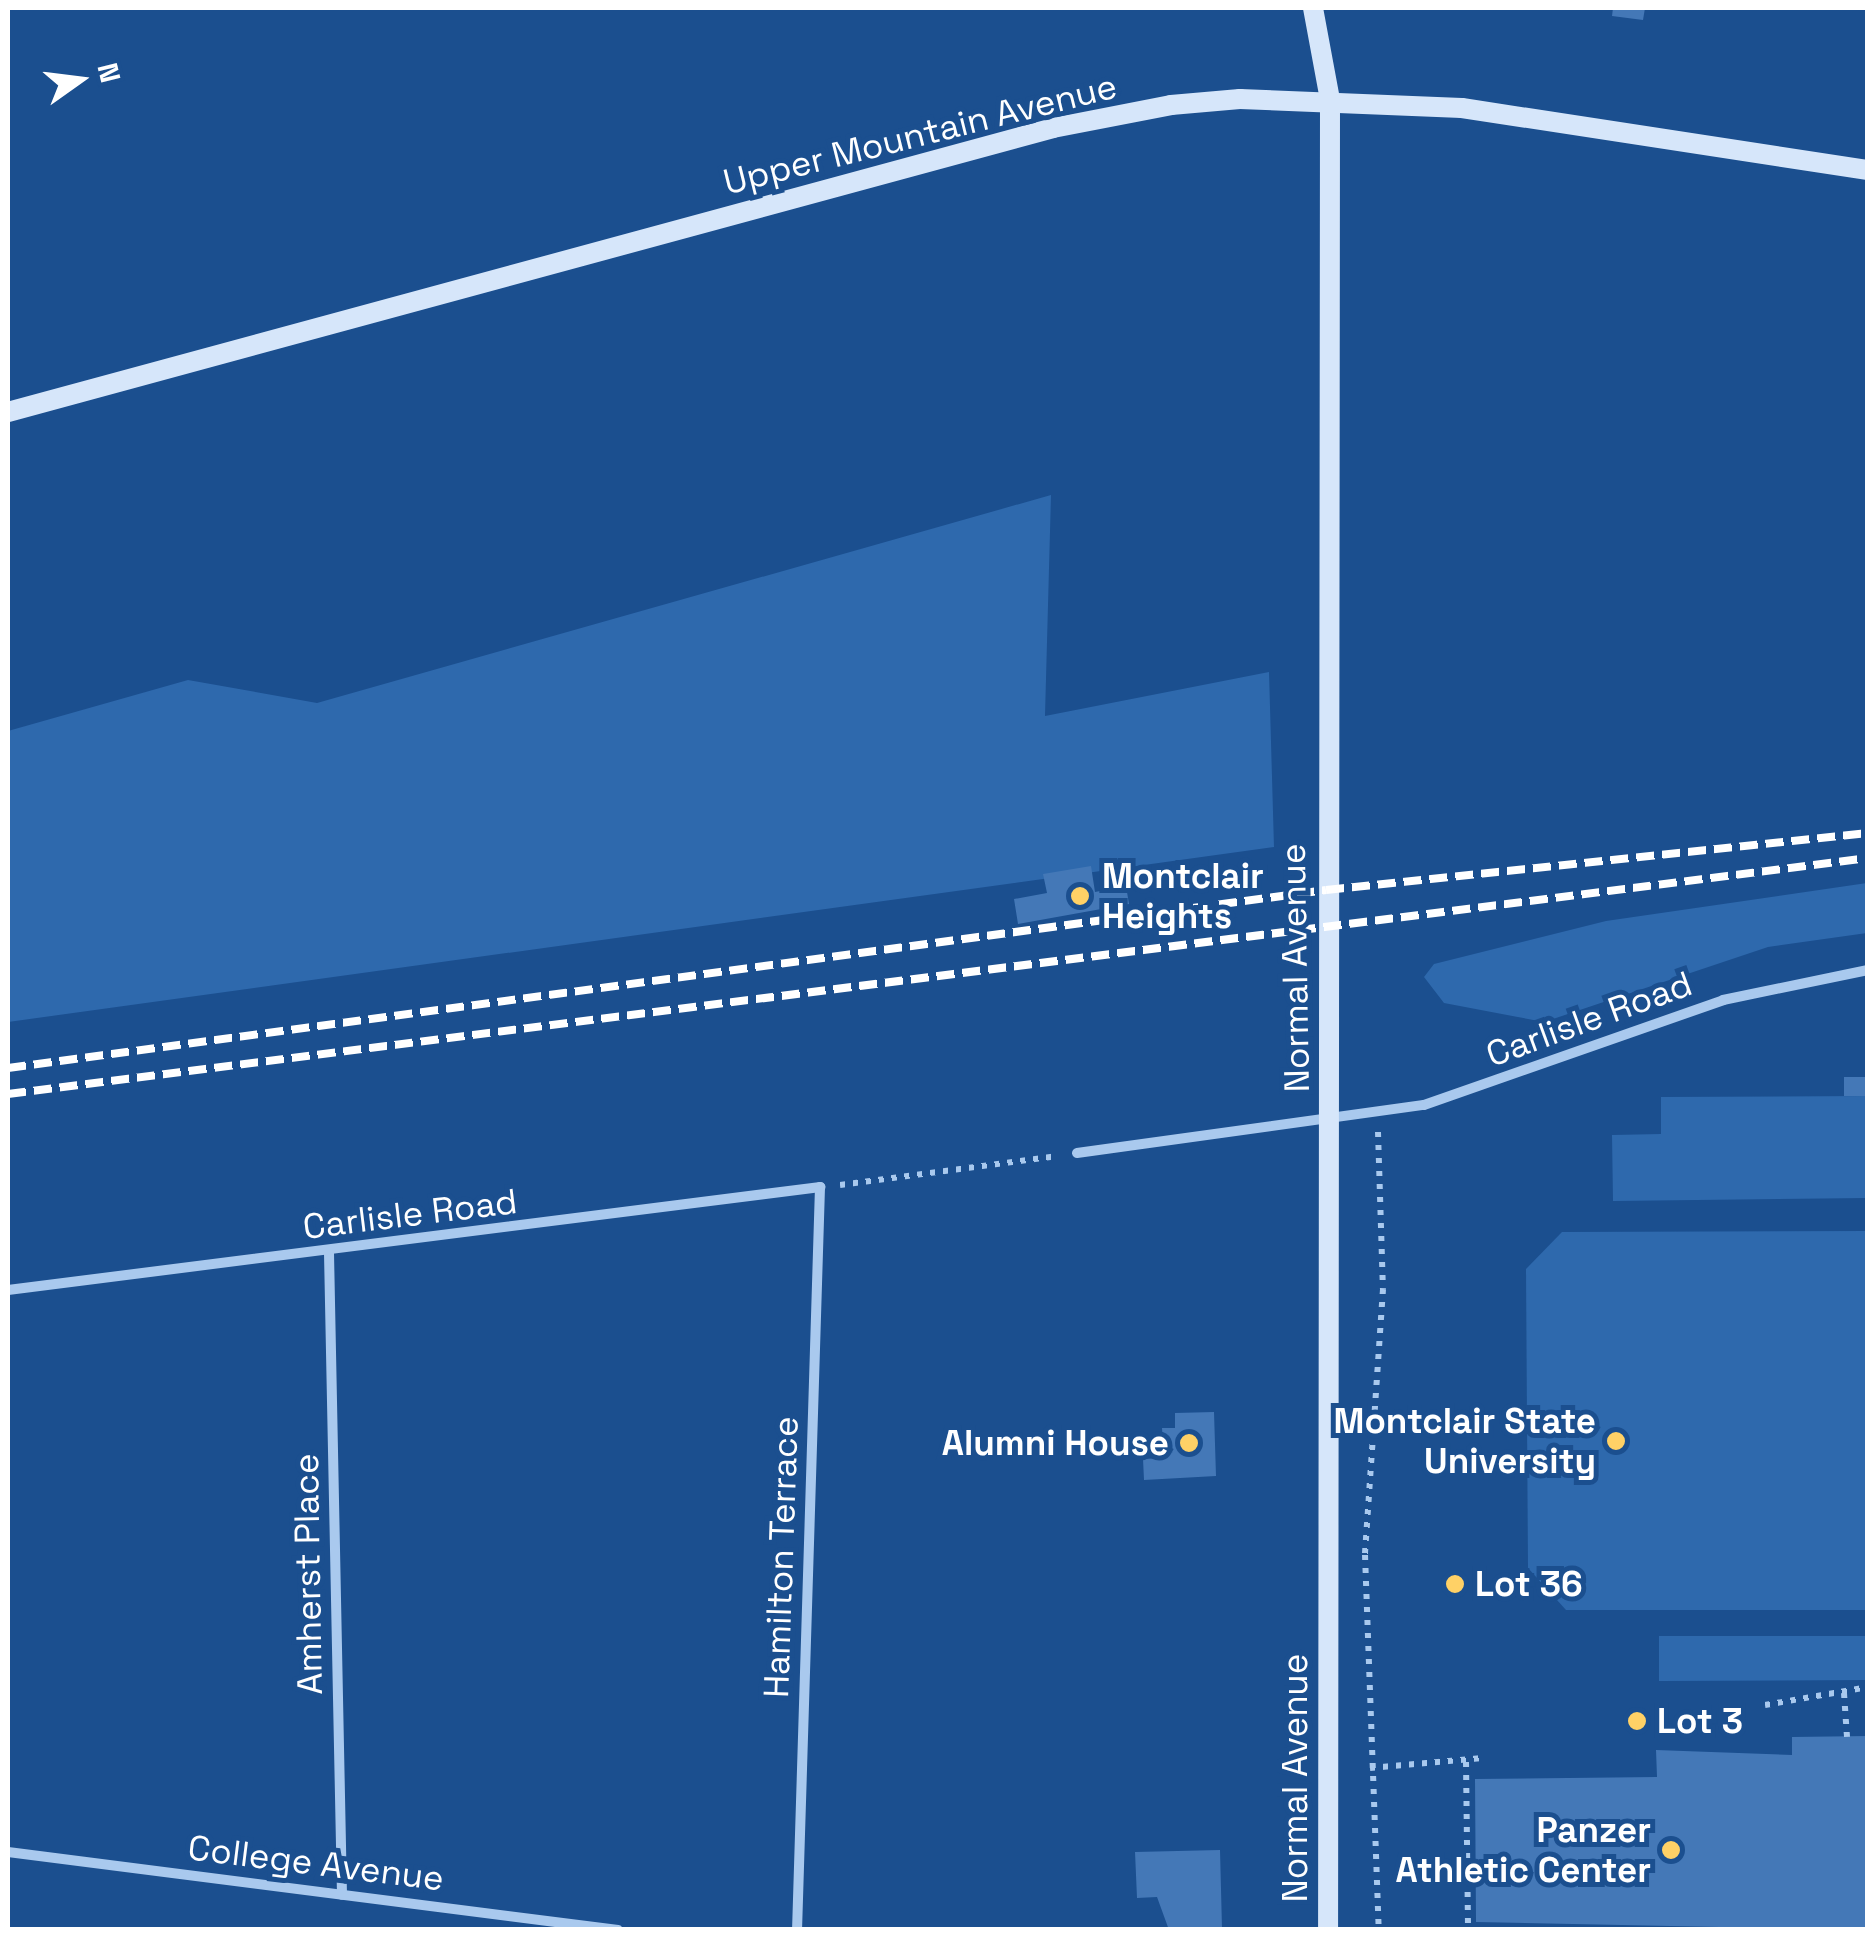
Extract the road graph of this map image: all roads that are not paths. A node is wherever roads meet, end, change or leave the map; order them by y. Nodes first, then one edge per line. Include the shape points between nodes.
1 (1313, 8) edge
2 (1330, 100) junction
3 (1868, 170) edge
4 (8, 412) edge
5 (1868, 970) edge
6 (1330, 1124) junction
7 (1077, 1153) road end
8 (820, 1187) joint
9 (328, 1253) junction
10 (8, 1290) edge
11 (8, 1852) edge
12 (342, 1894) junction
13 (618, 1930) edge
14 (797, 1930) edge
15 (1328, 1930) edge

1 - 2 street, Normal Avenue
2 - 3 street, Upper Mountain Avenue via 1462,108
2 - 4 street, Upper Mountain Avenue via 1171,105 1054,128
2 - 6 street, Normal Avenue
5 - 6 street, Carlisle Road via 1723,1000 1489,1085
6 - 7 street, Carlisle Road
6 - 15 street, Normal Avenue
8 - 9 street, Carlisle Road
8 - 14 street, Hamilton Terrace
9 - 10 street, Carlisle Road
9 - 12 street, Amherst Place
11 - 12 street, College Avenue
12 - 13 street, College Avenue

